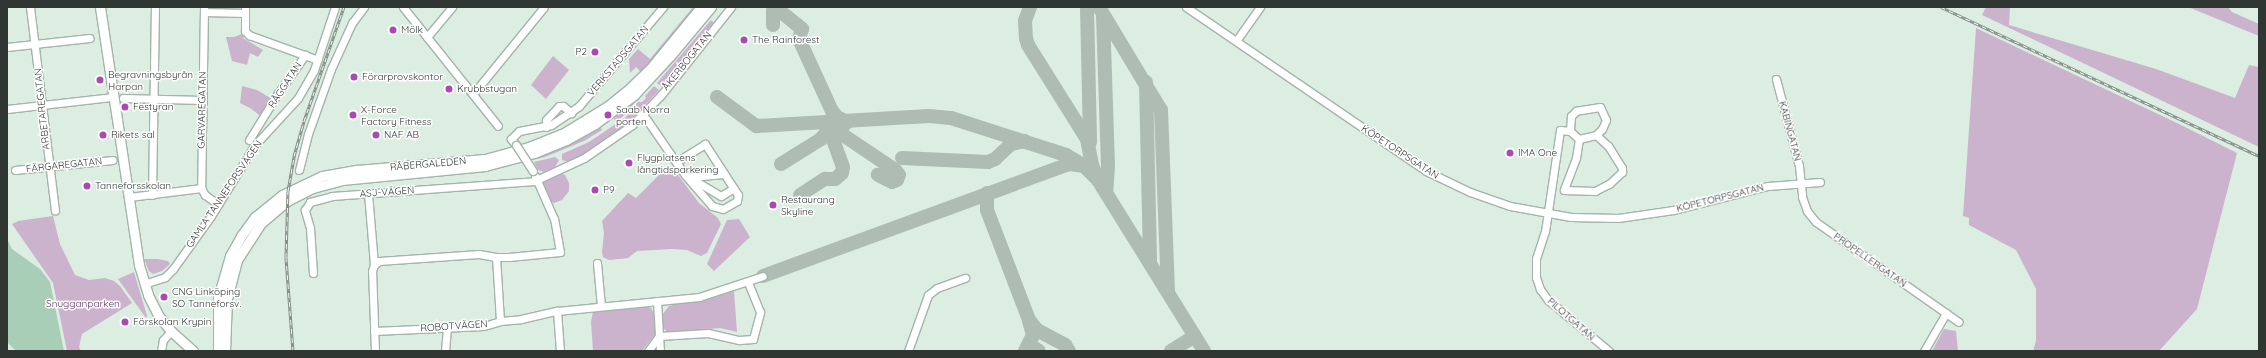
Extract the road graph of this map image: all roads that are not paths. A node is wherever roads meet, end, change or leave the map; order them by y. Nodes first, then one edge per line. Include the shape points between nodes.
1 (30, 7) edge
2 (100, 7) edge
3 (155, 7) edge
4 (335, 7) edge
5 (364, 7) edge
6 (403, 7) edge
7 (452, 7) edge
8 (544, 7) edge
9 (663, 7) edge
10 (701, 7) edge
11 (711, 7) edge
12 (731, 7) edge
13 (1186, 7) edge
14 (1260, 7) edge
15 (204, 10) edge
16 (245, 10) edge
17 (426, 36) junction
18 (90, 38) dead end
19 (1236, 42) junction
20 (35, 44) junction
21 (7, 47) edge
22 (305, 55) junction
23 (318, 60) junction
24 (1776, 79) dead end
25 (473, 94) junction
26 (113, 97) junction
27 (123, 98) dead end
28 (153, 98) junction
29 (203, 100) junction
30 (42, 105) junction
31 (7, 109) edge
32 (571, 113) junction
33 (643, 115) junction
34 (266, 116) junction
35 (274, 125) junction
36 (498, 126) dead end
37 (546, 127) junction
38 (1570, 131) junction
39 (1596, 135) junction
40 (1579, 139) junction
41 (250, 140) dead end
42 (112, 160) dead end
43 (676, 162) junction
44 (48, 166) junction
45 (15, 170) dead end
46 (299, 170) dead end
47 (724, 174) junction
48 (688, 176) junction
49 (537, 179) junction
50 (1801, 182) junction
51 (1820, 182) dead end
52 (201, 188) junction
53 (734, 188) junction
54 (368, 193) junction
55 (152, 195) junction
56 (129, 197) junction
57 (218, 204) junction
58 (54, 210) dead end
59 (1548, 214) junction
60 (496, 258) junction
61 (597, 263) dead end
62 (374, 265) junction
63 (313, 273) dead end
64 (763, 276) dead end
65 (965, 278) dead end
66 (748, 282) junction
67 (144, 284) junction
68 (657, 301) junction
69 (601, 306) junction
70 (557, 311) junction
71 (1946, 313) junction
72 (500, 321) junction
73 (1959, 322) dead end
74 (447, 328) junction
75 (374, 330) junction
76 (171, 331) junction
77 (659, 336) junction
78 (161, 351) edge
79 (193, 351) edge
80 (218, 351) edge
81 (224, 351) edge
82 (375, 351) edge
83 (445, 351) edge
84 (560, 351) edge
85 (648, 351) edge
86 (660, 351) edge
87 (908, 351) edge
88 (1609, 351) edge
89 (1924, 351) edge

1 - 20 street, ARBETAREGATAN
2 - 26 main road
3 - 28 street
4 - 23 street, GAMLA TANNEFORSVÄGEN
5 - 46 street via 352,23 331,69 308,134
6 - 17 street
7 - 17 street
8 - 25 street
9 - 32 street, VERKSTADSGATAN via 592,92
10 - 80 main road, RÅBERGALEDEN via 649,70 629,89 602,110 562,134 529,147 485,159 357,170 328,175 305,182 282,195 255,217 230,256 218,298
11 - 81 main road, RÅBERGALEDEN via 666,61 634,94 602,120 566,140 534,153 485,166 342,180 314,188 287,201 261,223 238,260 227,299
12 - 33 street, ÅKERBOGATAN
13 - 19 street, KÖPETORPSGATAN
14 - 19 street
15 - 16 street
15 - 29 street, GARVAREGATAN
16 - 22 street via 245,31 249,35
17 - 25 street
18 - 20 street
19 - 59 street, KÖPETORPSGATAN via 1426,172 1494,201
20 - 21 street
20 - 30 street, ARBETAREGATAN
22 - 23 street
22 - 34 street, RÅGGATAN via 278,93
23 - 35 street, GAMLA TANNEFORSVÄGEN via 301,94
24 - 50 street, KABINGATAN
25 - 36 street
26 - 30 street
26 - 56 main road
27 - 28 street
28 - 29 street
28 - 55 street
29 - 52 street, GARVAREGATAN
30 - 31 street
30 - 44 street, ARBETAREGATAN
32 - 37 street, VERKSTADSGATAN
32 - 37 street via 563,106 559,106 546,120
33 - 43 street
33 - 49 street, ÅKERBOGATAN via 596,151
34 - 35 street, RÅGGATAN
34 - 41 street, RÅGGATAN
35 - 57 street, GAMLA TANNEFORSVÄGEN via 254,146
37 - 49 street, VERKSTADSGATAN, bridge via 519,131 511,139
38 - 39 street via 1571,116 1576,111 1600,106 1606,120
38 - 40 street
38 - 59 street, PILOTGATAN via 1560,130
39 - 40 street
39 - 40 street via 1608,146 1622,172 1609,184 1595,191 1564,190 1576,158
42 - 44 street, FÄRGAREGATAN
43 - 47 street via 705,144
43 - 48 street
44 - 45 street, FÄRGAREGATAN
44 - 58 street, ARBETAREGATAN
47 - 48 street
47 - 53 street
48 - 53 street via 721,196
48 - 53 street via 708,202 720,209 737,201
49 - 54 street, ASJ-VÄGEN via 526,183
49 - 60 street via 554,220 560,252
50 - 51 street, KÖPETORPSGATAN
50 - 59 street, KÖPETORPSGATAN via 1750,189 1673,210 1635,216 1599,218
50 - 71 street, PROPELLERGATAN via 1807,211 1816,222
52 - 55 street
52 - 57 street via 205,195
54 - 62 street
54 - 63 street, ASJ-VÄGEN via 326,197 314,200 307,206
55 - 56 street
56 - 67 main road via 135,248
57 - 67 street, GAMLA TANNEFORSVÄGEN via 173,269 165,276
59 - 88 street, PILOTGATAN via 1535,263 1540,289 1556,307
60 - 62 street via 480,254 447,255 384,260
60 - 72 street
61 - 69 street
62 - 75 street
64 - 66 street, ROBOTVÄGEN
65 - 87 street via 937,288 928,295
66 - 68 street, ROBOTVÄGEN via 698,297
66 - 77 street via 760,312 753,339 739,340 708,333
67 - 76 main road via 153,307
68 - 69 street, ROBOTVÄGEN
68 - 77 street
69 - 70 street, ROBOTVÄGEN
70 - 72 street, ROBOTVÄGEN
70 - 84 street
71 - 73 street, PROPELLERGATAN
71 - 89 street
72 - 74 street, ROBOTVÄGEN via 484,326
74 - 75 street, ROBOTVÄGEN
74 - 83 street
75 - 82 street
76 - 78 street via 162,340
76 - 79 main road
77 - 85 street
77 - 86 street

